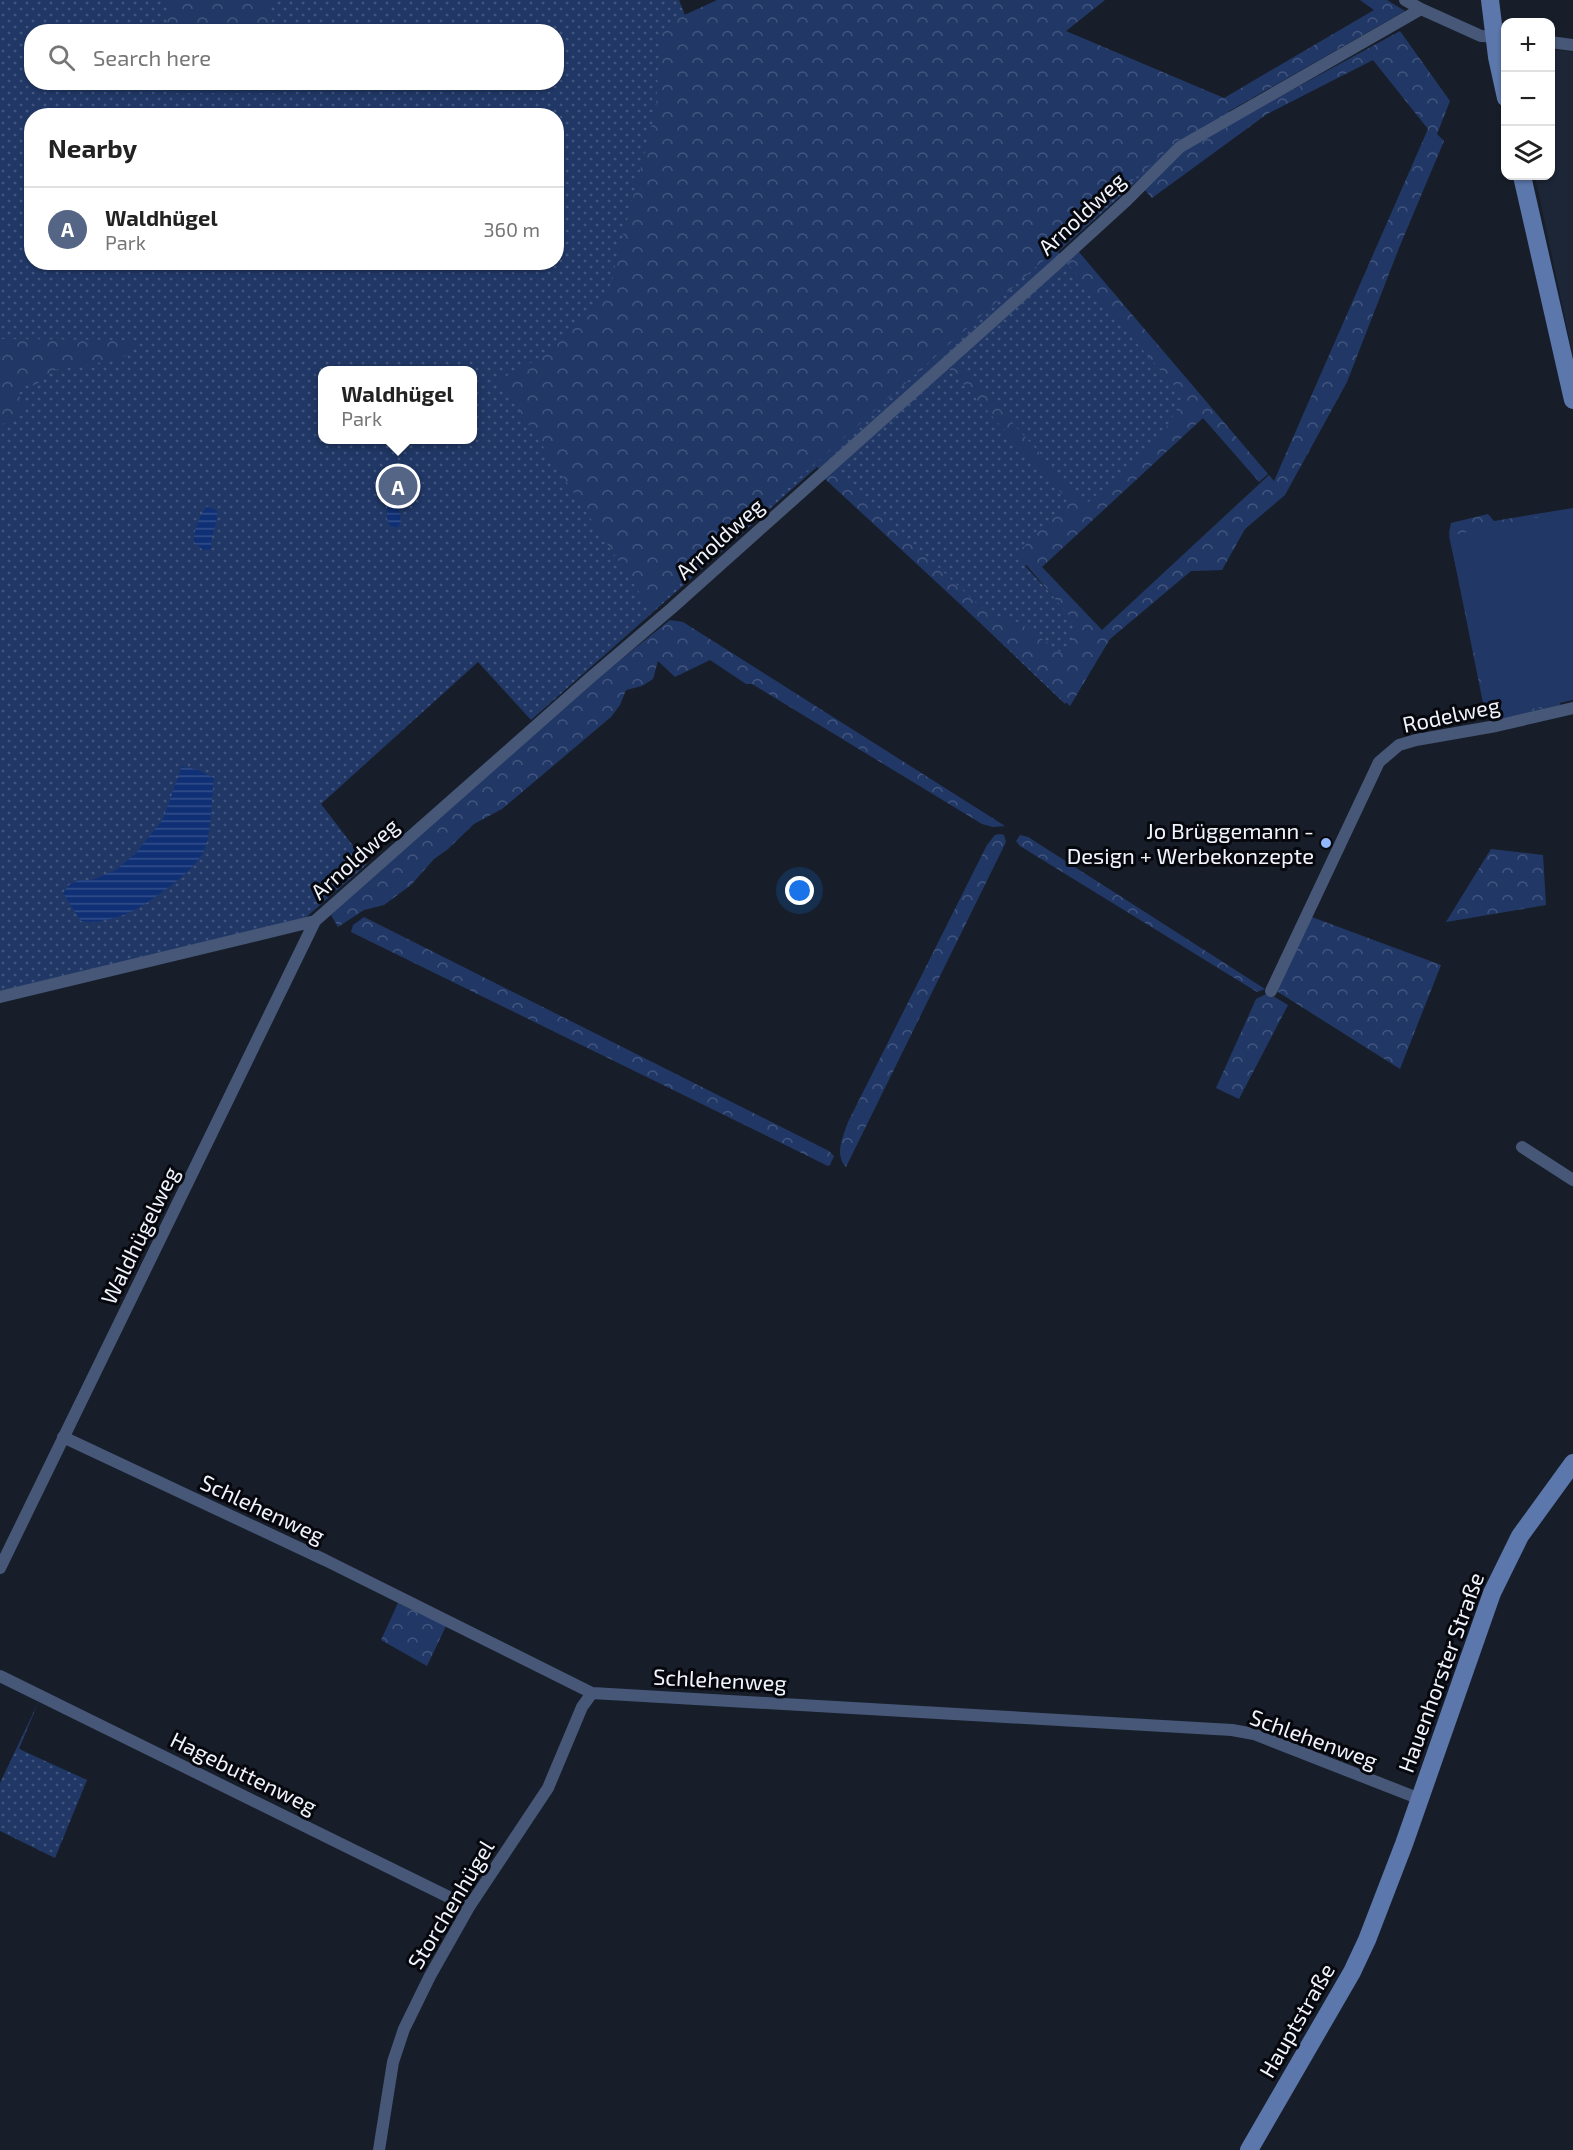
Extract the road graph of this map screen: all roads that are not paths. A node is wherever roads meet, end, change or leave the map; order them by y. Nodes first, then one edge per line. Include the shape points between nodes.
1 (1405, 0) edge
2 (1490, 0) edge
3 (1421, 9) junction
4 (1493, 36) edge
5 (1555, 43) edge
6 (1573, 45) edge
7 (1501, 74) edge
8 (1523, 180) edge
9 (1573, 400) edge
10 (1573, 708) edge
11 (315, 921) junction
12 (1271, 992) dead end
13 (0, 997) edge
14 (1522, 1147) dead end
15 (1573, 1180) edge
16 (63, 1437) junction
17 (1573, 1463) edge
18 (0, 1568) edge
19 (0, 1676) edge
20 (592, 1693) junction
21 (1420, 1799) junction
22 (470, 1907) junction
23 (1380, 1912) joint
24 (379, 2150) edge
25 (1249, 2150) edge

1 - 3 street
2 - 4 street
3 - 4 street
3 - 11 street, Arnoldweg via 1180,147 1049,271
4 - 7 street
5 - 6 street
8 - 9 street
10 - 12 street, Rodelweg via 1416,740 1399,745 1379,762
11 - 13 street, Arnoldweg
11 - 16 street, Waldhügelweg
14 - 15 street
16 - 18 street, Waldhügelweg
16 - 20 street, Schlehenweg
17 - 21 street, Hauenhorster Straße via 1520,1536 1492,1593
19 - 22 street, Hagebuttenweg
20 - 21 street, Schlehenweg via 1232,1730 1254,1734
20 - 22 street, Storchenhügel via 582,1707 548,1788
21 - 23 street, Hauenhorster Straße
22 - 24 street, Storchenhügel via 404,2029 393,2062
23 - 25 street, Hauptstraße via 1352,1972

